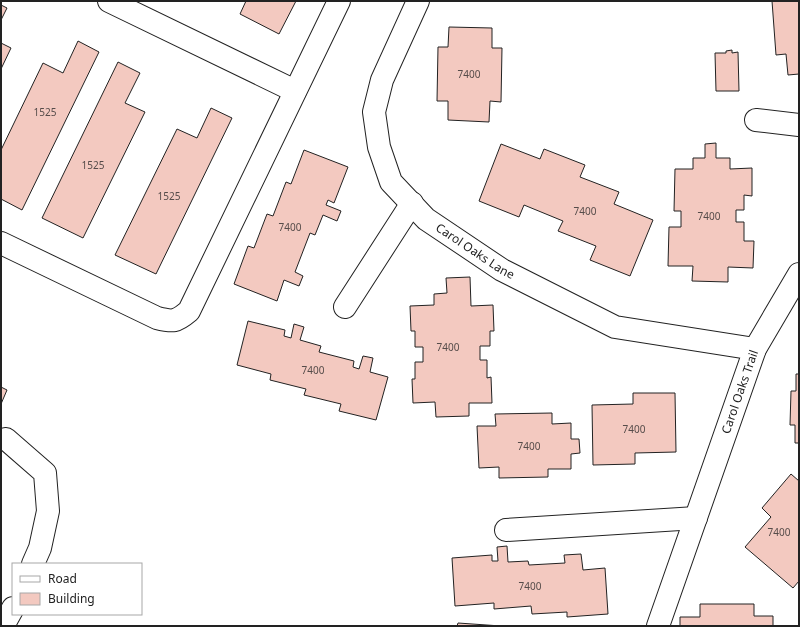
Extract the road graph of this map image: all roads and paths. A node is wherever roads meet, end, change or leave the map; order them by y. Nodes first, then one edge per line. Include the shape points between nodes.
1 (108, 1) edge
2 (340, 1) edge
3 (418, 1) edge
4 (295, 91) junction
5 (756, 120) dead end
6 (799, 125) edge
7 (412, 203) junction
8 (1, 243) edge
9 (799, 274) edge
10 (345, 307) dead end
11 (755, 349) junction
12 (6, 439) dead end
13 (696, 518) junction
14 (506, 530) dead end
15 (33, 563) edge
16 (12, 610) edge
17 (3, 626) edge
18 (658, 626) edge

1 - 4 street
2 - 4 street
3 - 7 street, Carol Oaks Lane via 382,80 374,112 379,147 391,182
4 - 8 street via 189,311 180,319 169,321 157,318
5 - 6 street
7 - 10 street
7 - 11 street, Carol Oaks Lane via 426,219 502,270 615,327
9 - 11 street, Carol Oaks Trail
11 - 13 street, Carol Oaks Trail
12 - 15 street via 45,473 48,512 40,548
13 - 14 street
13 - 18 street, Carol Oaks Trail
16 - 17 street

